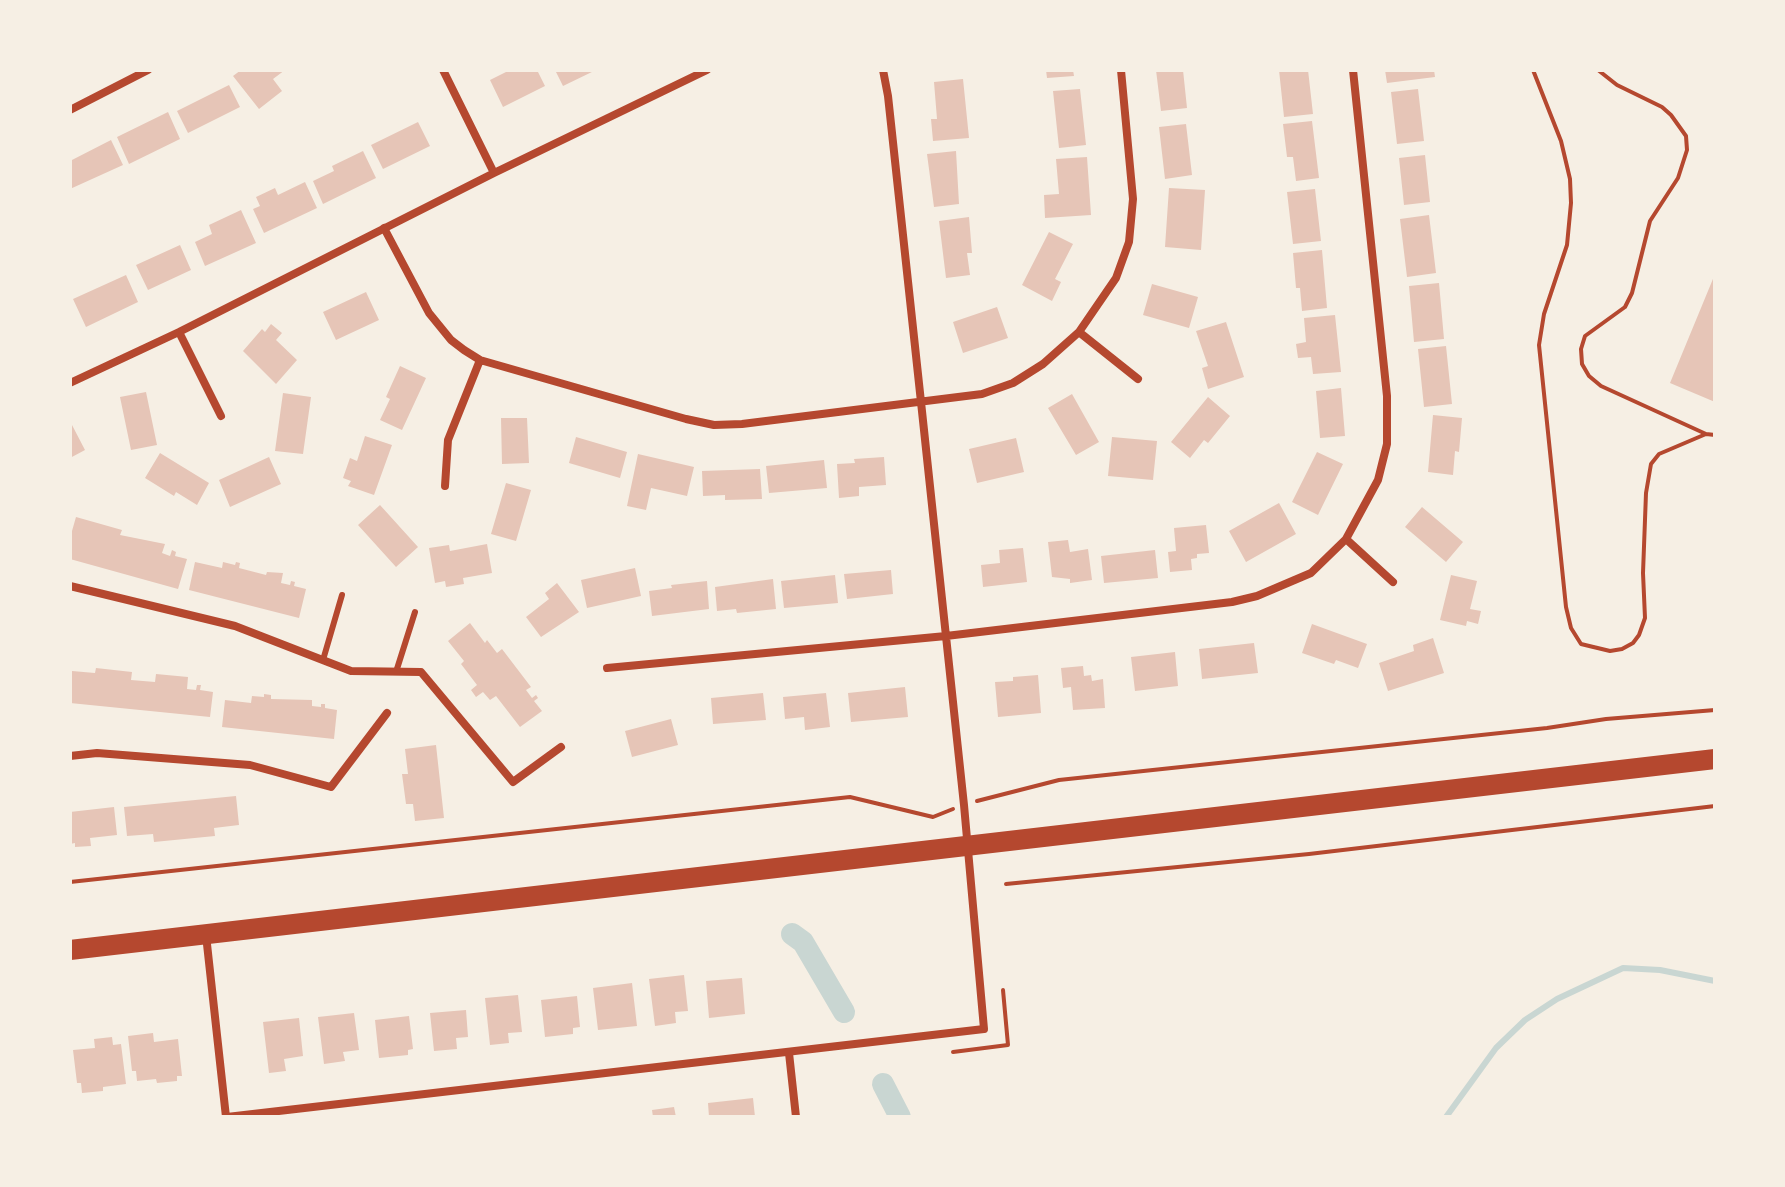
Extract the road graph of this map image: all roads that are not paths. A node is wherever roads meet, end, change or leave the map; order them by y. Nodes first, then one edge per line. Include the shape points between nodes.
1 (148, 70) edge
2 (443, 70) edge
3 (707, 70) edge
4 (883, 70) edge
5 (1121, 70) edge
6 (1353, 70) edge
7 (70, 110) edge
8 (494, 173) junction
9 (384, 228) junction
10 (179, 332) junction
11 (1079, 332) junction
12 (480, 360) junction
13 (1138, 379) dead end
14 (70, 383) edge
15 (921, 402) junction
16 (221, 416) dead end
17 (445, 486) dead end
18 (1346, 539) junction
19 (1393, 582) dead end
20 (70, 586) edge
21 (342, 595) dead end
22 (415, 612) dead end
23 (946, 636) junction
24 (323, 660) junction
25 (607, 668) dead end
26 (396, 672) junction
27 (387, 713) dead end
28 (561, 747) dead end
29 (70, 756) edge
30 (1715, 759) edge
31 (967, 846) junction
32 (206, 934) junction
33 (70, 950) edge
34 (789, 1053) junction
35 (226, 1117) edge
36 (796, 1117) edge

1 - 7 street
2 - 8 street
3 - 8 street
4 - 15 street
5 - 11 street via 1133,180 1129,242 1116,278
6 - 18 street via 1389,421 1378,480
8 - 9 street
9 - 10 street
9 - 12 street via 438,325
10 - 14 street
10 - 16 street
11 - 13 street
11 - 15 street via 1013,383 982,394
12 - 15 street via 714,425
12 - 17 street via 448,440
15 - 23 street
18 - 19 street
18 - 23 street via 1311,573 1257,596
20 - 24 street via 235,626
21 - 24 lane
22 - 26 lane
23 - 25 street
23 - 31 street
24 - 26 street via 351,671
26 - 28 street via 421,672 513,782
27 - 29 street via 331,787 250,765 97,753
30 - 31 main road
31 - 32 main road
31 - 34 street via 984,1029
32 - 33 main road
32 - 35 street
34 - 35 street
34 - 36 street

